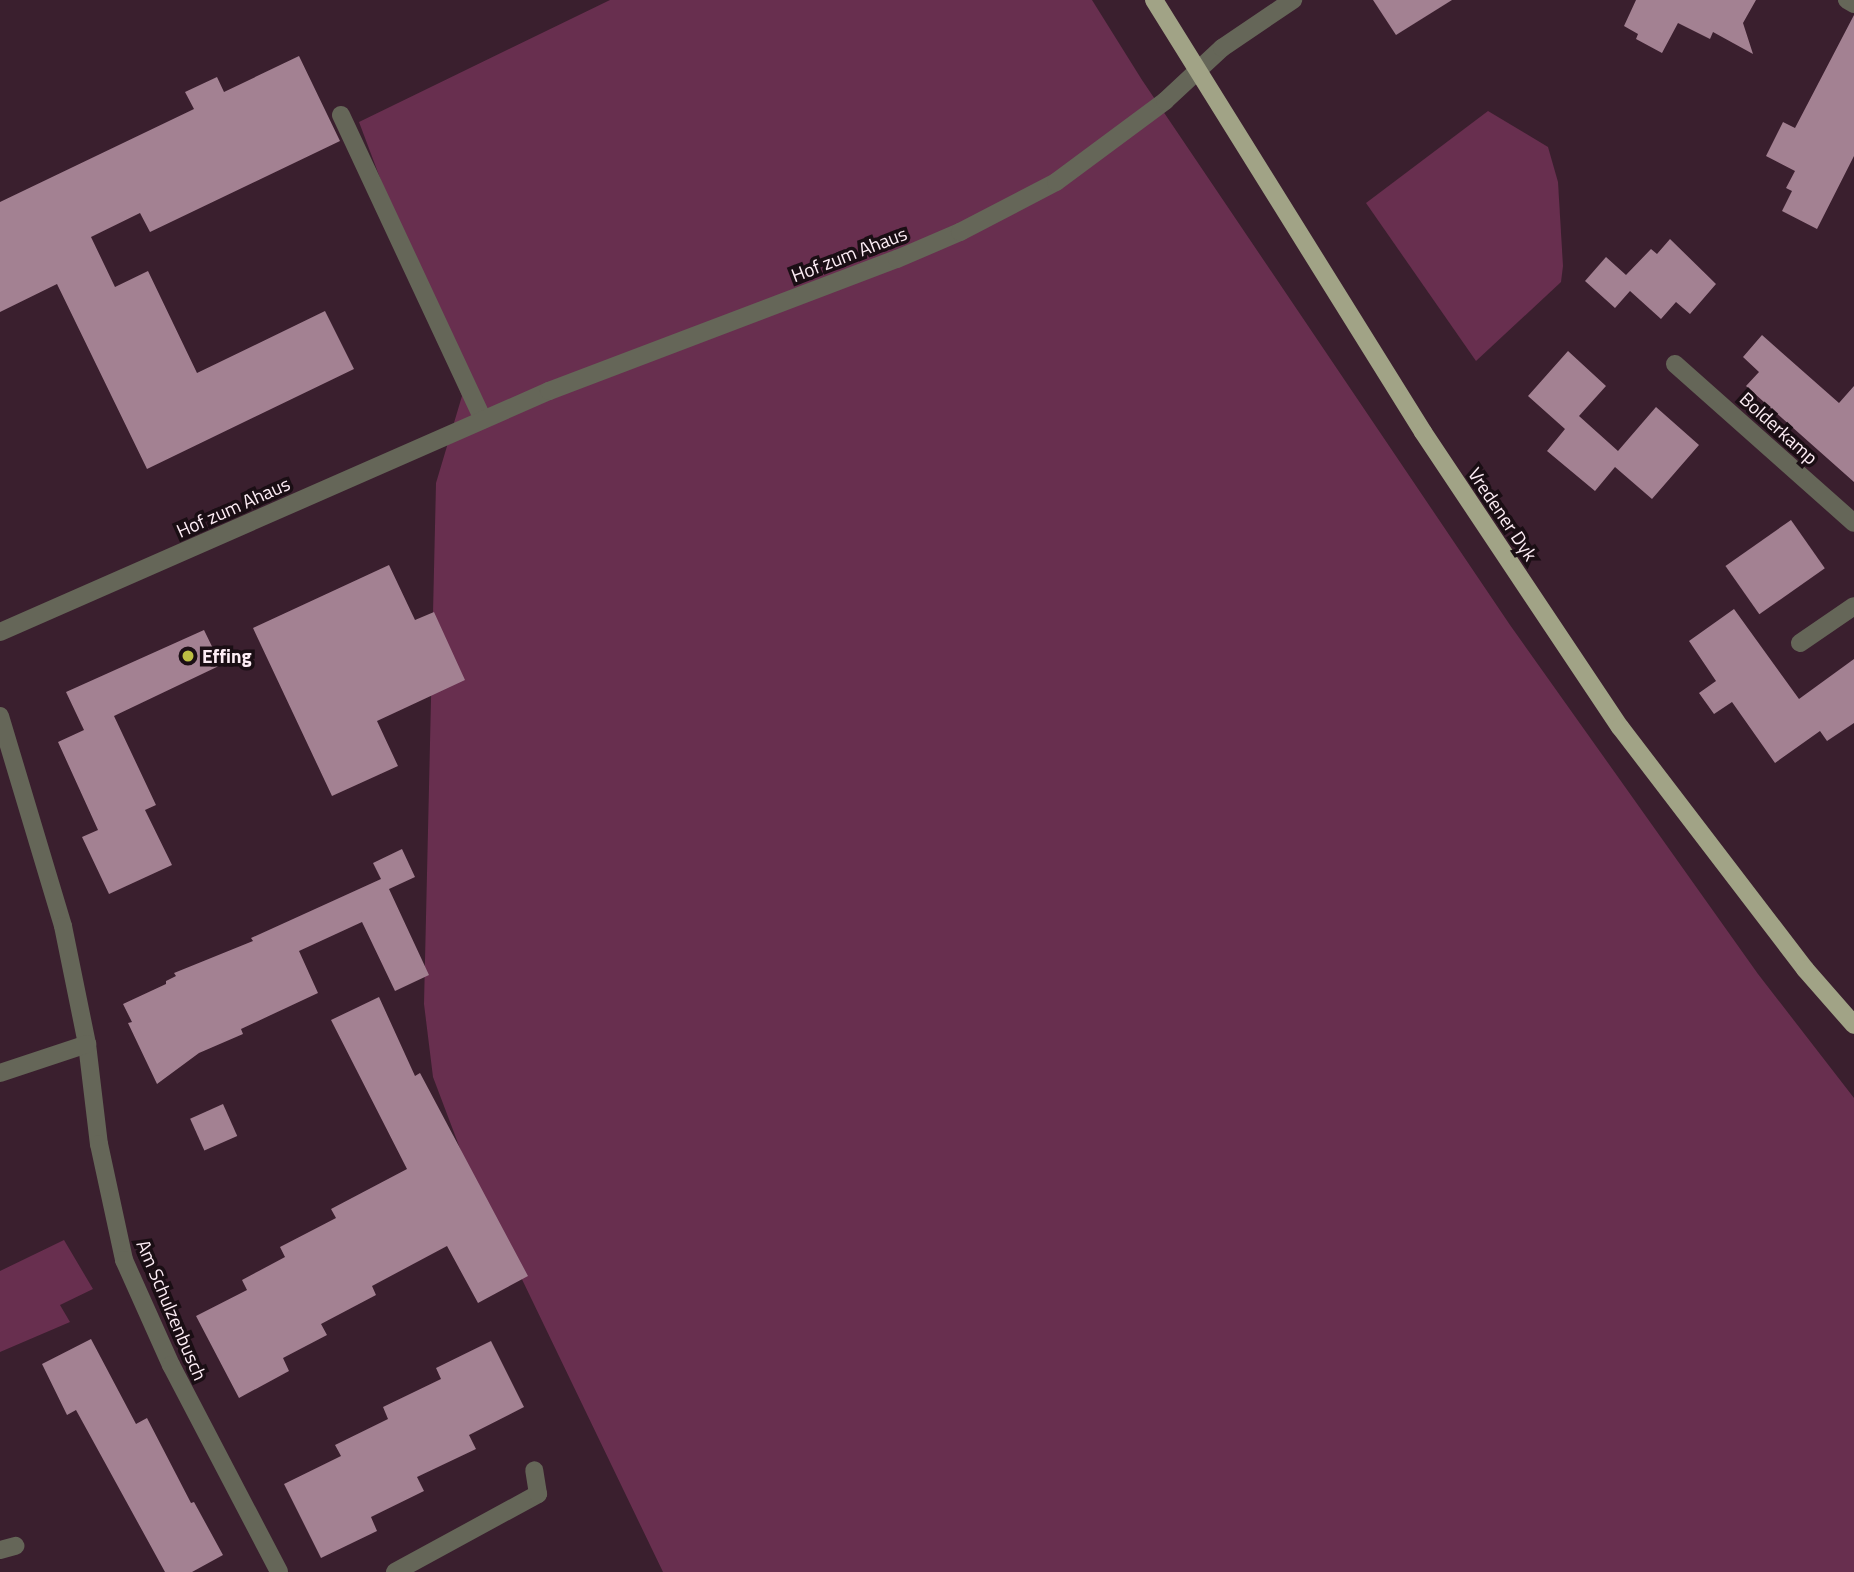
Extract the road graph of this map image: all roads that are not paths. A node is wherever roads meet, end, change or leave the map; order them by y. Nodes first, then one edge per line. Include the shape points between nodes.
1 (1154, 0) edge
2 (1293, 0) edge
3 (1847, 0) edge
4 (1854, 4) edge
5 (1198, 69) junction
6 (341, 115) dead end
7 (1675, 364) dead end
8 (483, 420) junction
9 (1854, 523) edge
10 (1854, 607) edge
11 (0, 632) edge
12 (1800, 643) dead end
13 (0, 716) edge
14 (1854, 1025) edge
15 (87, 1044) junction
16 (0, 1073) edge
17 (534, 1470) dead end
18 (279, 1572) edge
19 (394, 1572) edge

1 - 5 main road, Vredener Dyk
2 - 5 street, Hof zum Ahaus
3 - 4 street
5 - 8 street, Hof zum Ahaus via 1165,101 1056,182 970,227
5 - 14 main road, Vredener Dyk via 1423,432 1620,727 1805,969
6 - 8 street
7 - 9 street, Bolderkamp
8 - 11 street, Hof zum Ahaus
10 - 12 street
13 - 15 street, Am Schulzenbusch via 63,926
15 - 16 street
15 - 18 street, Am Schulzenbusch via 99,1144 124,1261 188,1399
17 - 19 street via 538,1494

